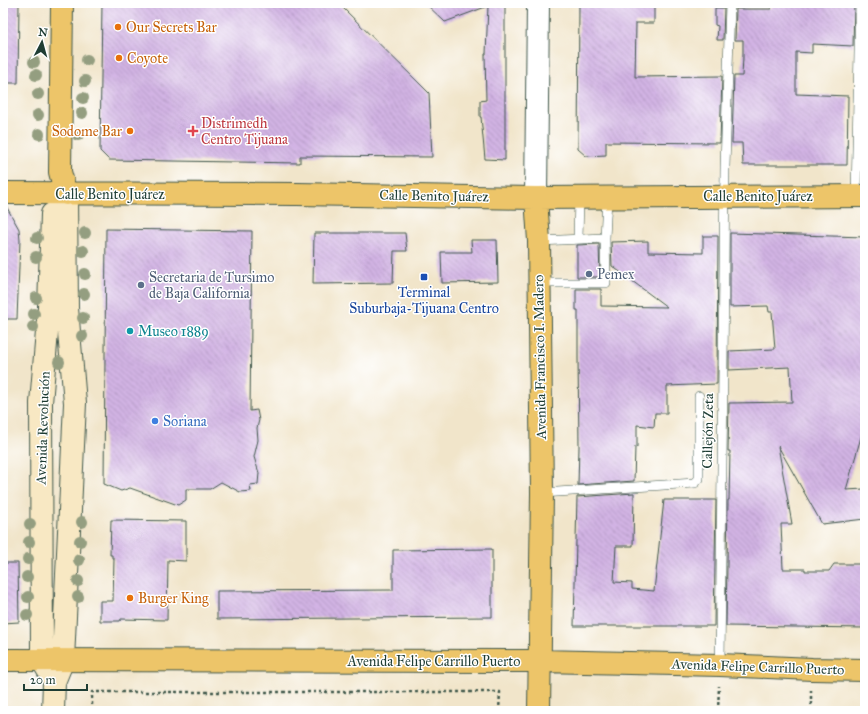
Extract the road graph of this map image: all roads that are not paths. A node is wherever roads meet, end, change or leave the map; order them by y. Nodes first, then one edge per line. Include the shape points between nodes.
1 (62, 3) edge
2 (538, 3) edge
3 (730, 3) edge
4 (860, 3) edge
5 (3, 193) edge
6 (59, 194) junction
7 (861, 196) edge
8 (579, 197) junction
9 (607, 197) junction
10 (725, 197) junction
11 (536, 198) junction
12 (606, 238) junction
13 (578, 239) junction
14 (539, 241) junction
15 (539, 283) junction
16 (699, 396) dead end
17 (542, 493) junction
18 (3, 660) edge
19 (52, 660) junction
20 (540, 661) junction
21 (720, 665) junction
22 (865, 670) edge
23 (53, 711) edge
24 (539, 711) edge

1 - 6 main road, Avenida Revolución
2 - 11 street, Avenida Francisco I. Madero
3 - 10 lane, Callejón Zeta
4 - 7 lane
5 - 6 main road, Calle Benito Juárez
6 - 11 main road, Calle Benito Juárez
6 - 19 main road, Avenida Revolución via 41,403
6 - 19 main road, Avenida Revolución via 74,403
7 - 10 main road, Calle Benito Juárez
8 - 9 main road, Calle Benito Juárez
8 - 11 main road, Calle Benito Juárez
8 - 13 lane
9 - 10 main road, Calle Benito Juárez
9 - 12 lane
10 - 21 lane, Callejón Zeta
11 - 14 main road, Avenida Francisco I. Madero
12 - 13 lane
12 - 15 lane via 606,283
13 - 14 lane
14 - 15 main road, Avenida Francisco I. Madero
15 - 17 main road, Avenida Francisco I. Madero
16 - 17 lane via 699,479 695,482
17 - 20 main road, Avenida Francisco I. Madero
18 - 19 main road, Avenida Felipe Carrillo Puerto
19 - 20 main road, Avenida Felipe Carrillo Puerto
19 - 23 main road, Avenida Revolución
20 - 21 main road, Avenida Felipe Carrillo Puerto
20 - 24 main road, Avenida Francisco I. Madero
21 - 22 main road, Avenida Felipe Carrillo Puerto

